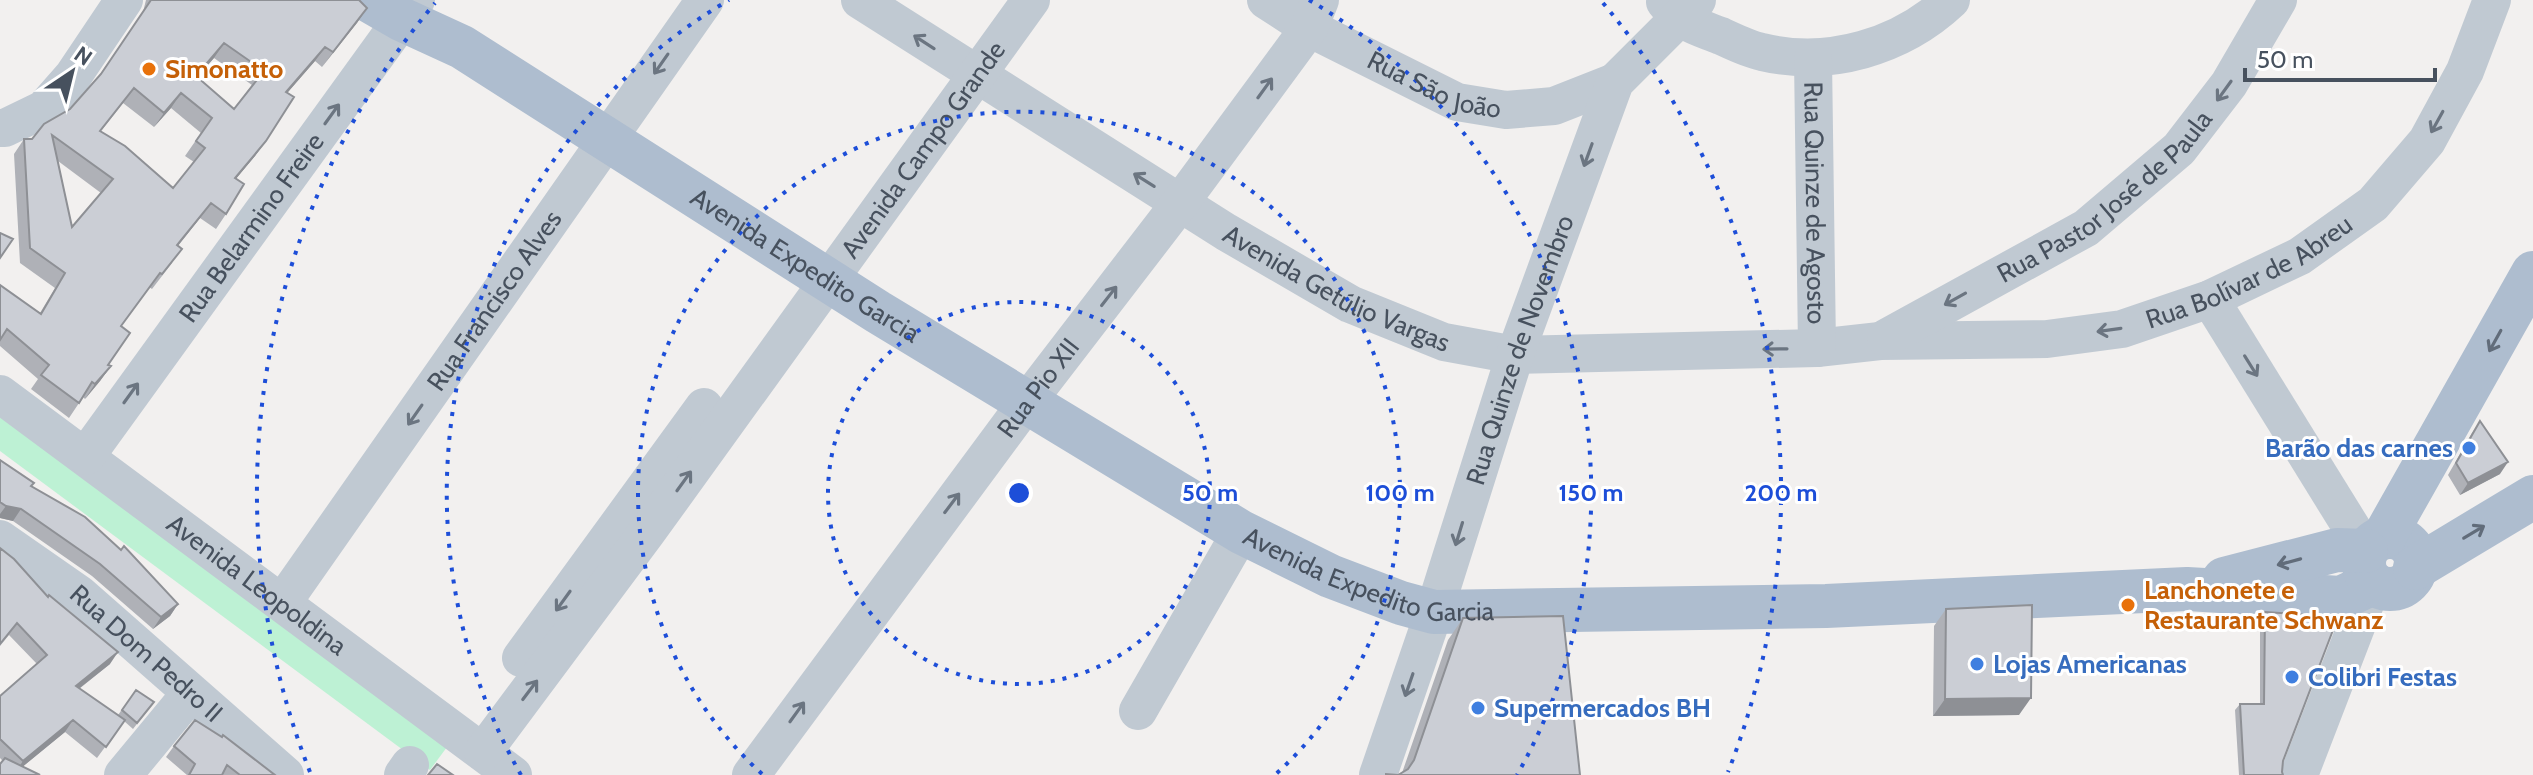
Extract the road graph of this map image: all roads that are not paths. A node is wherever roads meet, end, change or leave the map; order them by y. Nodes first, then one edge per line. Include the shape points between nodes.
1 (124, 0) edge
2 (705, 0) edge
3 (860, 0) edge
4 (1003, 0) edge
5 (1031, 0) edge
6 (1266, 0) edge
7 (1951, 0) edge
8 (2278, 0) edge
9 (2492, 0) edge
10 (395, 6) edge
11 (1679, 6) edge
12 (1314, 14) edge
13 (1813, 59) junction
14 (967, 70) junction
15 (1615, 82) junction
16 (0, 128) edge
17 (609, 139) junction
18 (1180, 203) junction
19 (818, 273) junction
20 (2533, 273) edge
21 (2210, 299) junction
22 (1880, 341) junction
23 (1817, 348) junction
24 (1515, 355) junction
25 (0, 394) edge
26 (1027, 402) junction
27 (86, 456) junction
28 (2533, 497) edge
29 (1241, 532) junction
30 (0, 539) edge
31 (2374, 557) junction
32 (283, 602) junction
33 (1434, 612) junction
34 (190, 694) junction
35 (1138, 711) dead end
36 (473, 745) junction
37 (123, 775) edge
38 (285, 775) edge
39 (513, 775) edge
40 (751, 775) edge
41 (1378, 775) edge
42 (2299, 775) edge

1 - 16 street via 44,109
2 -> 17 street, Rua Francisco Alves
14 -> 3 street, Avenida Getúlio Vargas
4 - 14 street, Avenida Campo Grande
5 - 14 street, Avenida Campo Grande
6 - 12 street, Rua São João
7 - 13 street via 1894,38 1854,53
8 -> 22 street, Rua Pastor José de Paula via 2229,84 2179,149 2086,228
9 -> 21 street, Rua Bolívar de Abreu via 2465,71 2427,141 2373,204 2300,256
10 - 17 main road, Avenida Expedito Garcia
27 -> 10 street, Rua Belarmino Freire
11 - 13 street via 1760,52
11 - 15 street, Rua Quinze de Novembro
12 - 15 street, Rua São João via 1457,102 1506,110 1554,106
18 -> 12 street, Rua Pio XII
13 - 23 street, Rua Quinze de Agosto
18 -> 14 street, Avenida Getúlio Vargas
14 - 19 street, Avenida Campo Grande
15 -> 24 street, Rua Quinze de Novembro
17 - 19 main road, Avenida Expedito Garcia
17 -> 32 street, Rua Francisco Alves
18 - 24 street, Avenida Getúlio Vargas via 1350,304 1444,342
26 -> 18 street, Rua Pio XII
19 - 26 main road, Avenida Expedito Garcia
19 - 36 street, Avenida Campo Grande
20 -> 31 main road
21 -> 22 street, Rua Bolívar de Abreu via 2122,329 2047,339
21 -> 31 street
22 - 23 street, Avenida Getúlio Vargas
23 -> 24 street, Avenida Getúlio Vargas
24 -> 33 street, Rua Quinze de Novembro
25 - 27 street, Avenida Leopoldina
26 - 29 main road, Avenida Expedito Garcia
40 -> 26 street, Rua Pio XII
27 - 32 street, Avenida Leopoldina
31 -> 28 main road via 2398,538 2408,544 2415,568
29 - 33 main road, Avenida Expedito Garcia via 1330,576
29 - 35 street
30 - 34 street, Rua Dom Pedro II via 79,594
31 - 33 main road, Avenida Expedito Garcia via 2337,550 2187,589 1826,606
31 - 42 street
32 - 36 street, Avenida Leopoldina
33 -> 41 street, Rua Quinze de Novembro
34 - 37 street
34 - 38 street, Rua Dom Pedro II
36 - 39 street, Avenida Leopoldina

